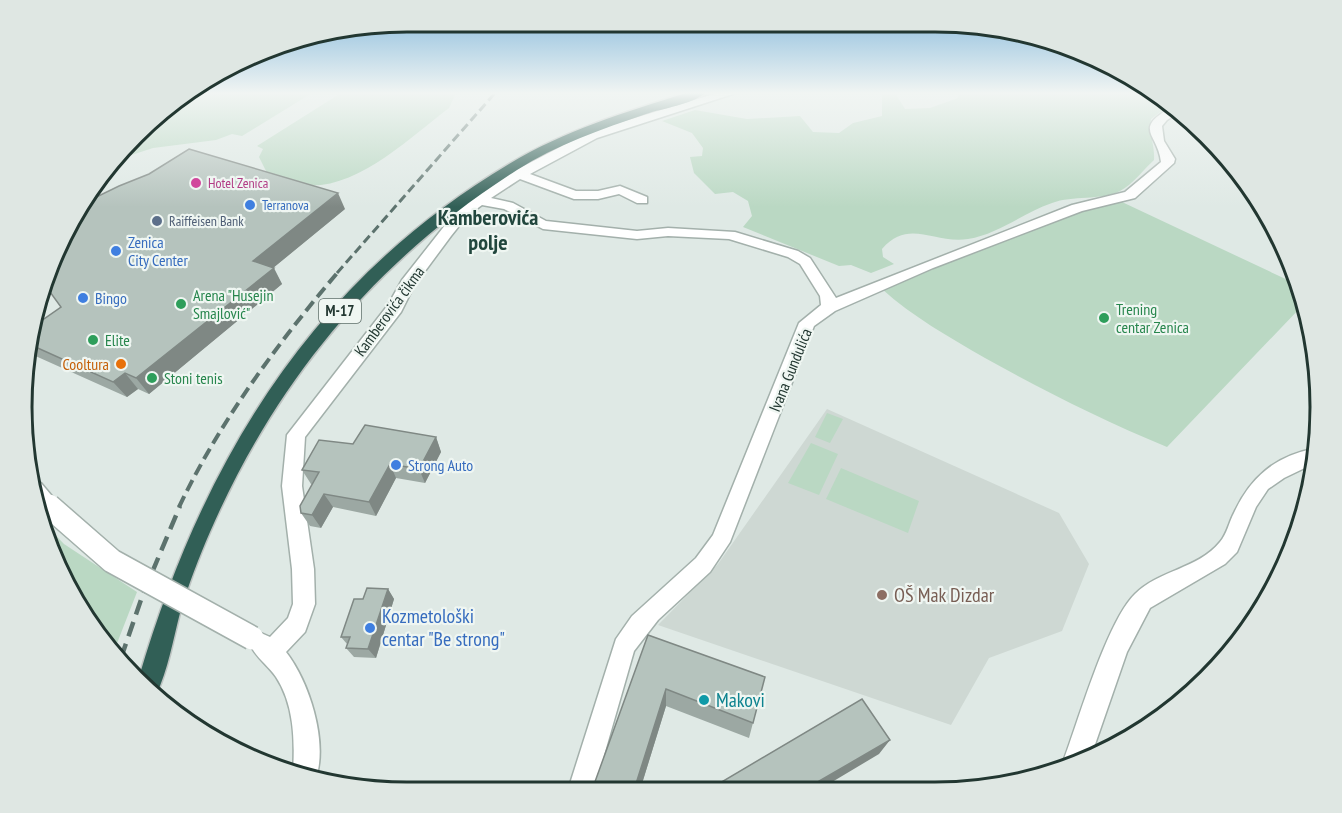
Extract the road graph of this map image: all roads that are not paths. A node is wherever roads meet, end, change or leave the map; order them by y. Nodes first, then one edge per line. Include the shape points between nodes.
1 (587, 131) edge
2 (605, 131) edge
3 (1157, 131) edge
4 (519, 174) junction
5 (480, 200) junction
6 (642, 200) dead end
7 (829, 307) junction
8 (1306, 458) edge
9 (43, 498) edge
10 (261, 644) junction
11 (150, 680) edge
12 (1079, 753) edge
13 (305, 768) edge
14 (583, 782) edge

1 - 11 highway, M-17 via 517,165 447,210 359,289 286,378 235,458 187,561 159,638
2 - 4 street, Kamberovića čikma
3 - 7 street, Ivana Gundulića via 1167,163 1130,195 1077,208 1014,231
4 - 5 street, Kamberovića čikma
4 - 6 street via 563,193 598,195 620,189
5 - 7 street via 508,206 543,225 637,235 730,235 793,254 805,261 828,296
5 - 10 street, Kamberovića čikma via 446,232 407,284 395,308 296,435 292,486 304,604 297,624 284,640
7 - 14 street, Ivana Gundulića via 807,324 802,334 716,550 646,616 628,639
8 - 12 street via 1268,477 1255,488 1228,548 1215,561 1139,603 1121,640
9 - 10 street, bridge via 112,561
10 - 13 street via 285,668 297,694 305,731

